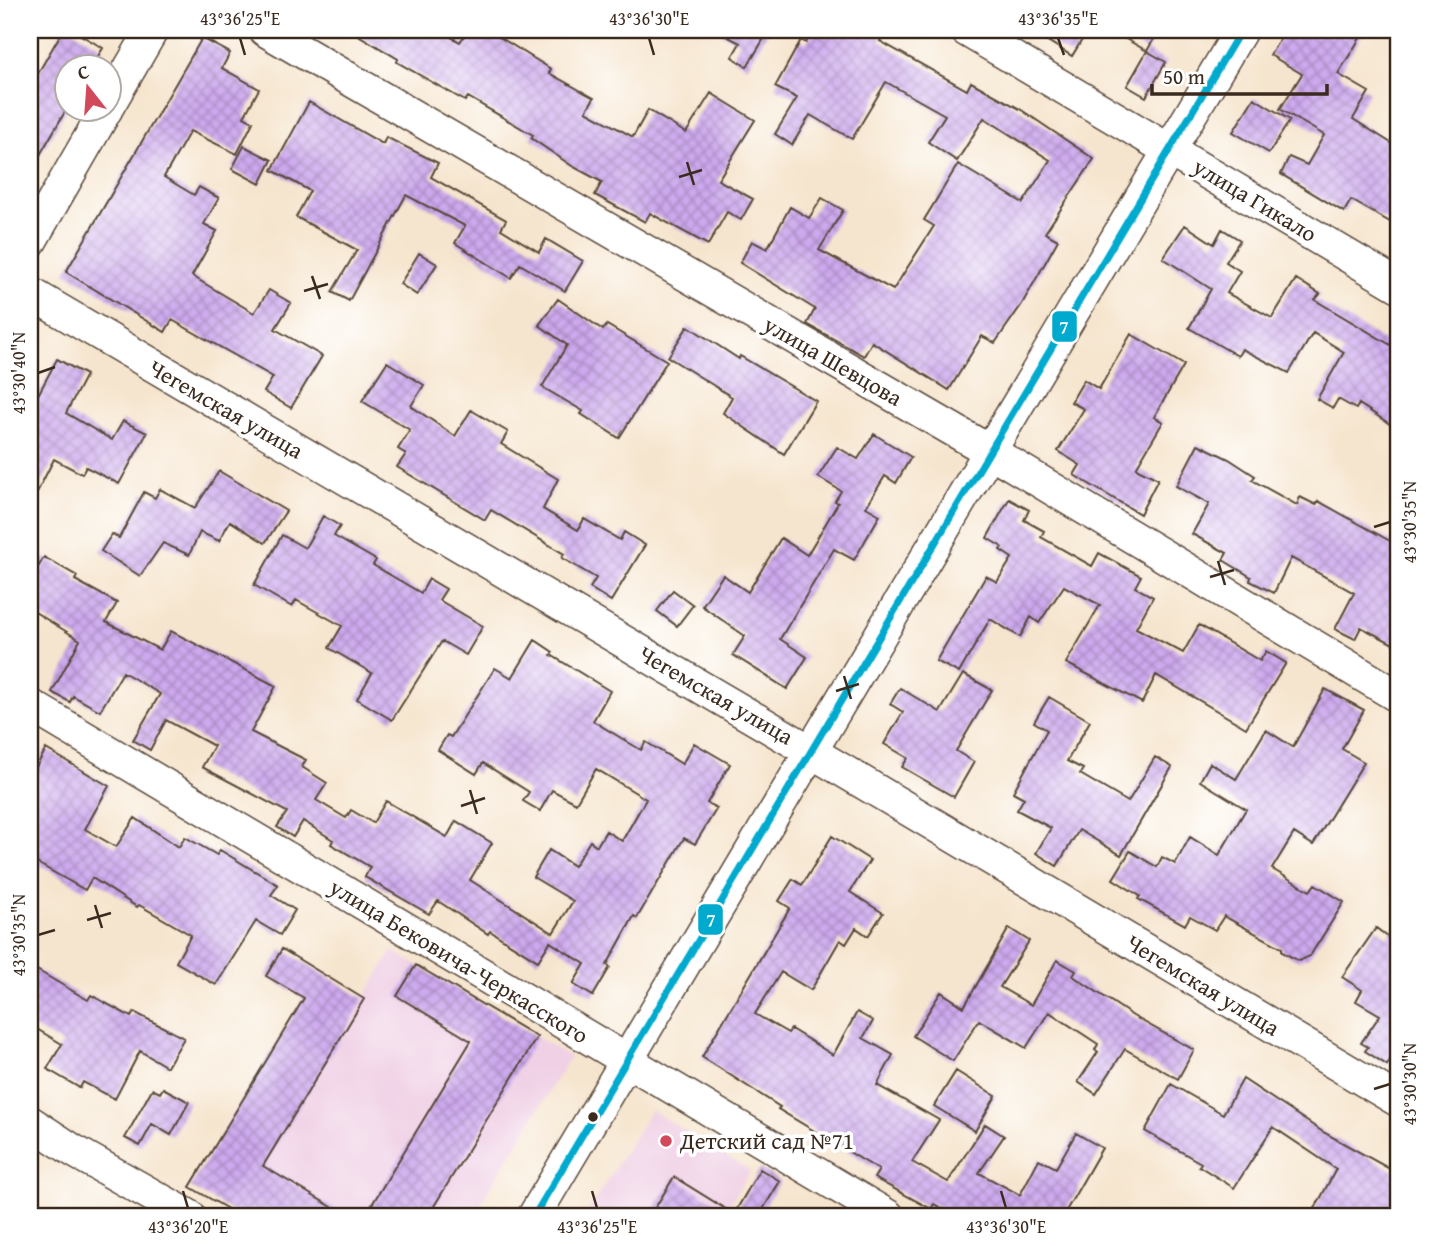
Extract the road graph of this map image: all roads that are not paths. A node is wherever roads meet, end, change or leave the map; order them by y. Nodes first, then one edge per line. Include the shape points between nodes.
1 (152, 30) edge
2 (265, 30) edge
3 (966, 30) edge
4 (1241, 30) edge
5 (122, 82) edge
6 (99, 122) edge
7 (1168, 148) junction
8 (30, 242) edge
9 (1399, 286) edge
10 (30, 293) edge
11 (991, 452) junction
12 (1399, 697) edge
13 (30, 705) edge
14 (810, 751) junction
15 (626, 1061) junction
16 (1399, 1101) edge
17 (30, 1122) edge
18 (189, 1216) edge
19 (534, 1216) edge
20 (888, 1216) edge

1 - 5 street
2 - 11 street, улица Шевцова
3 - 7 street, улица Гикало
4 - 7 street
6 - 8 street
7 - 9 street, улица Гикало
7 - 11 street
10 - 14 street, Чегемская улица
11 - 12 street, улица Шевцова
11 - 14 street
13 - 15 street, улица Бековича-Черкасского
14 - 15 street
14 - 16 street, Чегемская улица
15 - 19 street
15 - 20 street, улица Бековича-Черкасского
17 - 18 street

